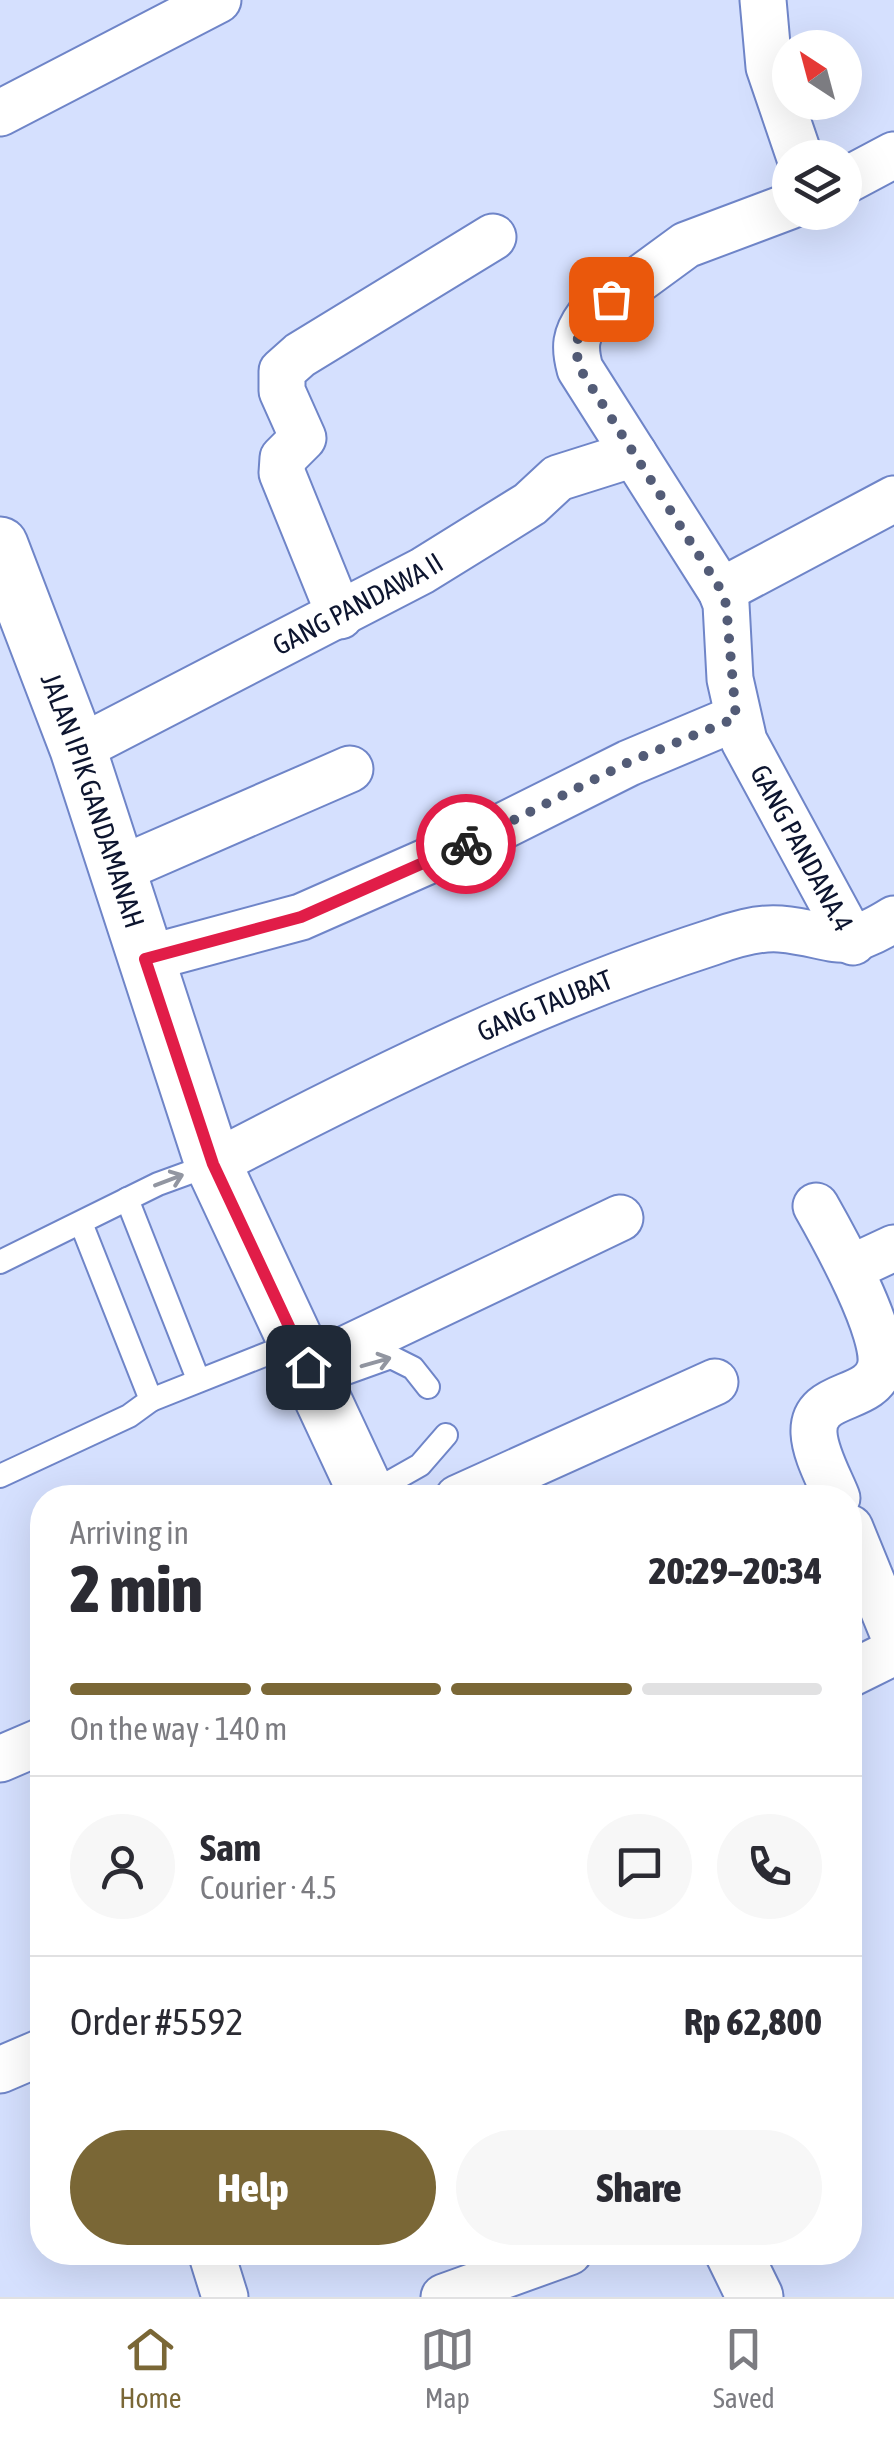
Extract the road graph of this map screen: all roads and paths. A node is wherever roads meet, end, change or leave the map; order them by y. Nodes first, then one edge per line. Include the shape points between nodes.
1 (218, 0) edge
2 (763, 0) edge
3 (0, 113) edge
4 (794, 140) edge
5 (894, 155) edge
6 (862, 171) edge
7 (772, 213) edge
8 (494, 237) dead end
9 (634, 454) junction
10 (894, 499) edge
11 (0, 545) edge
12 (721, 590) junction
13 (340, 616) junction
14 (736, 718) junction
15 (78, 749) junction
16 (350, 769) dead end
17 (116, 871) junction
18 (894, 918) edge
19 (853, 942) junction
20 (145, 959) junction
21 (213, 1164) junction
22 (128, 1200) junction
23 (816, 1206) dead end
24 (620, 1218) dead end
25 (80, 1224) junction
26 (894, 1248) edge
27 (0, 1262) edge
28 (851, 1268) junction
29 (307, 1365) junction
30 (198, 1379) junction
31 (715, 1382) dead end
32 (428, 1386) dead end
33 (150, 1400) junction
34 (446, 1436) dead end
35 (0, 1476) edge
36 (363, 1485) edge
37 (386, 1485) edge
38 (487, 1485) edge
39 (833, 1485) edge
40 (862, 1557) edge
41 (894, 1636) edge
42 (894, 1652) edge
43 (862, 1668) edge
44 (30, 1745) edge
45 (0, 1759) edge
46 (30, 2057) edge
47 (0, 2070) edge
48 (215, 2265) edge
49 (533, 2265) edge
50 (739, 2265) edge
51 (224, 2297) edge
52 (444, 2297) edge
53 (754, 2297) edge

1 - 3 street
2 - 4 street via 768,67
5 - 6 street
7 - 9 street, GANG PANDANA.4 via 686,245 589,316 577,332 580,369
8 - 13 street via 282,371 282,391 303,438 283,458 282,473
9 - 12 street, GANG PANDANA.4
9 - 13 street, GANG PANDAWA II via 558,478 530,504
10 - 12 street
11 - 15 street, JALAN IPIK GANDAMANAH
12 - 14 street, GANG PANDANA.4
13 - 15 street, GANG PANDAWA II
14 - 19 street, GANG PANDANA.4
14 - 20 street via 301,917
15 - 17 street, JALAN IPIK GANDAMANAH
16 - 17 street
17 - 20 street, JALAN IPIK GANDAMANAH
18 - 19 street
19 - 21 street, GANG TAUBAT via 779,929 746,932 640,967 526,1012
20 - 21 street, JALAN IPIK GANDAMANAH
22 -> 21 lane
21 - 29 street, JALAN IPIK GANDAMANAH
22 - 25 lane
22 - 30 lane
23 - 28 street
24 - 29 street
25 - 27 lane
25 - 33 lane
26 - 28 street
28 - 39 street via 882,1354 872,1382 824,1406 817,1418 818,1449
29 - 30 lane
29 -> 32 lane via 391,1357
29 - 36 street, JALAN IPIK GANDAMANAH
30 - 33 lane
31 - 38 street
33 - 35 lane
34 - 37 lane via 420,1465
40 - 41 street
42 - 43 street
44 - 45 street
46 - 47 street
48 - 51 street
49 - 52 street
50 - 53 street

